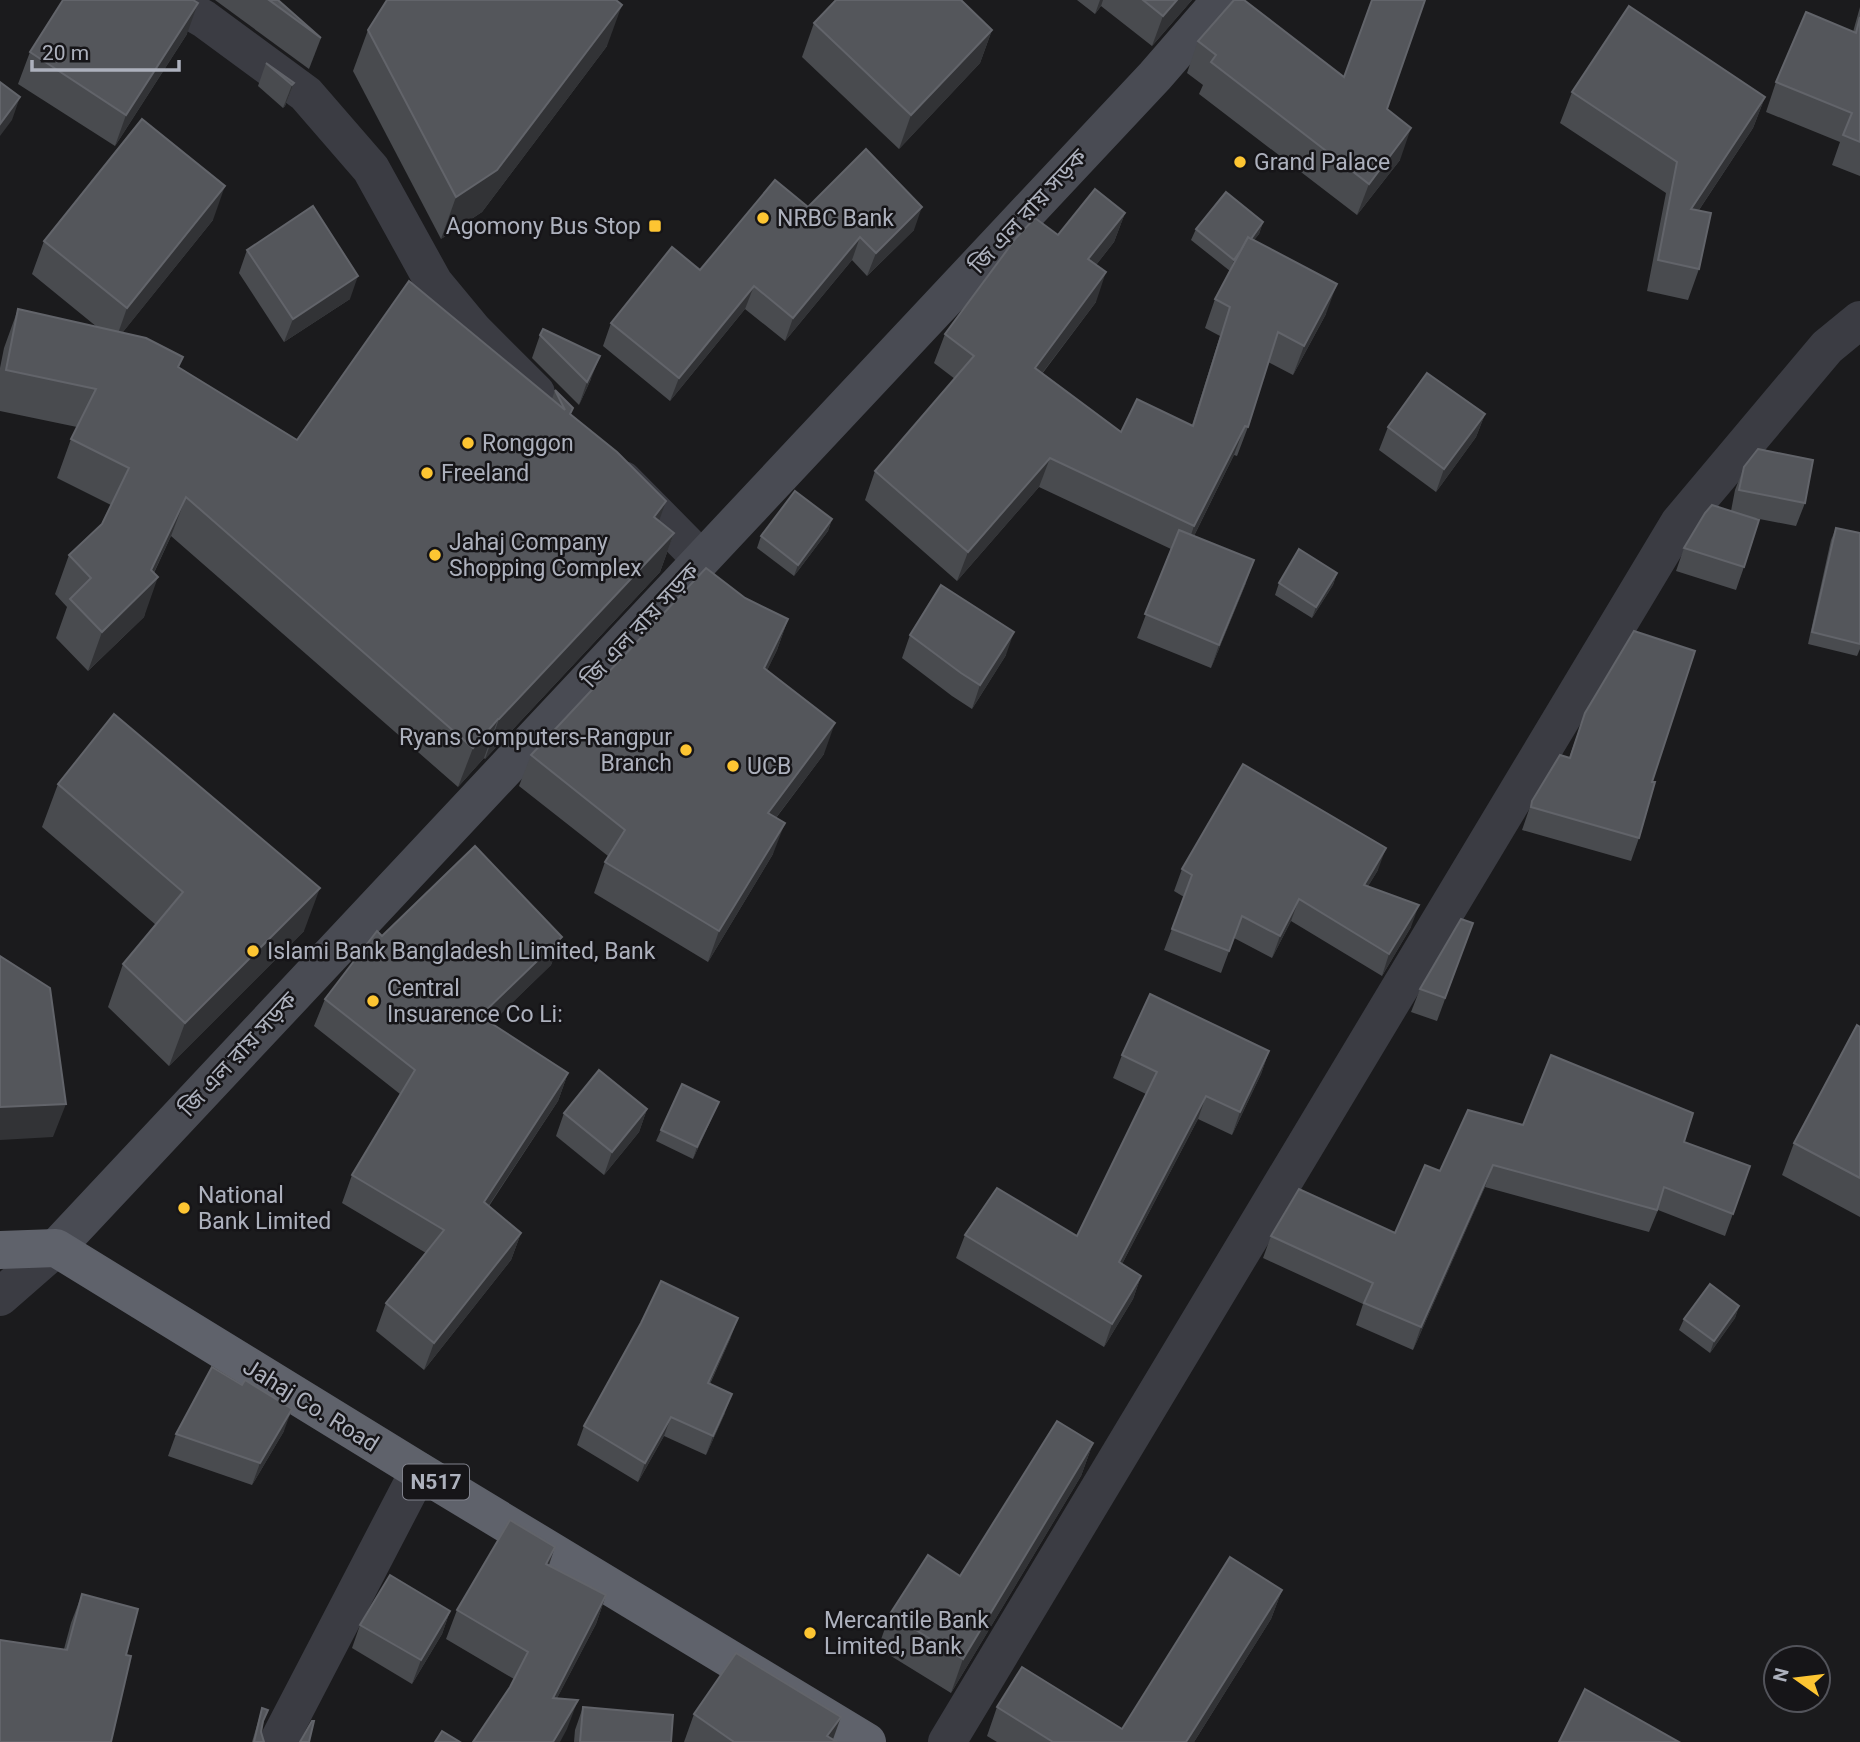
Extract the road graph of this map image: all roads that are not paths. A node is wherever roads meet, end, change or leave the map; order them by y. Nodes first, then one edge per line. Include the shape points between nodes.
1 (171, 0) edge
2 (1221, 0) edge
3 (1860, 320) edge
4 (559, 416) edge
5 (597, 454) edge
6 (701, 559) junction
7 (56, 1248) junction
8 (0, 1250) edge
9 (0, 1297) edge
10 (419, 1471) junction
11 (278, 1742) edge
12 (867, 1742) edge
13 (947, 1742) edge

1 - 4 street via 306,94 371,169 434,283 473,330
2 - 6 main road, জি এল রায় সড়ক
3 - 13 street via 1828,347 1679,523
5 - 6 street
6 - 7 main road, জি এল রায় সড়ক
7 - 8 highway
7 - 9 street
7 - 10 highway, Jahaj Co. Road / N517
10 - 11 street
10 - 12 highway, Jahaj Co. Road / N517

